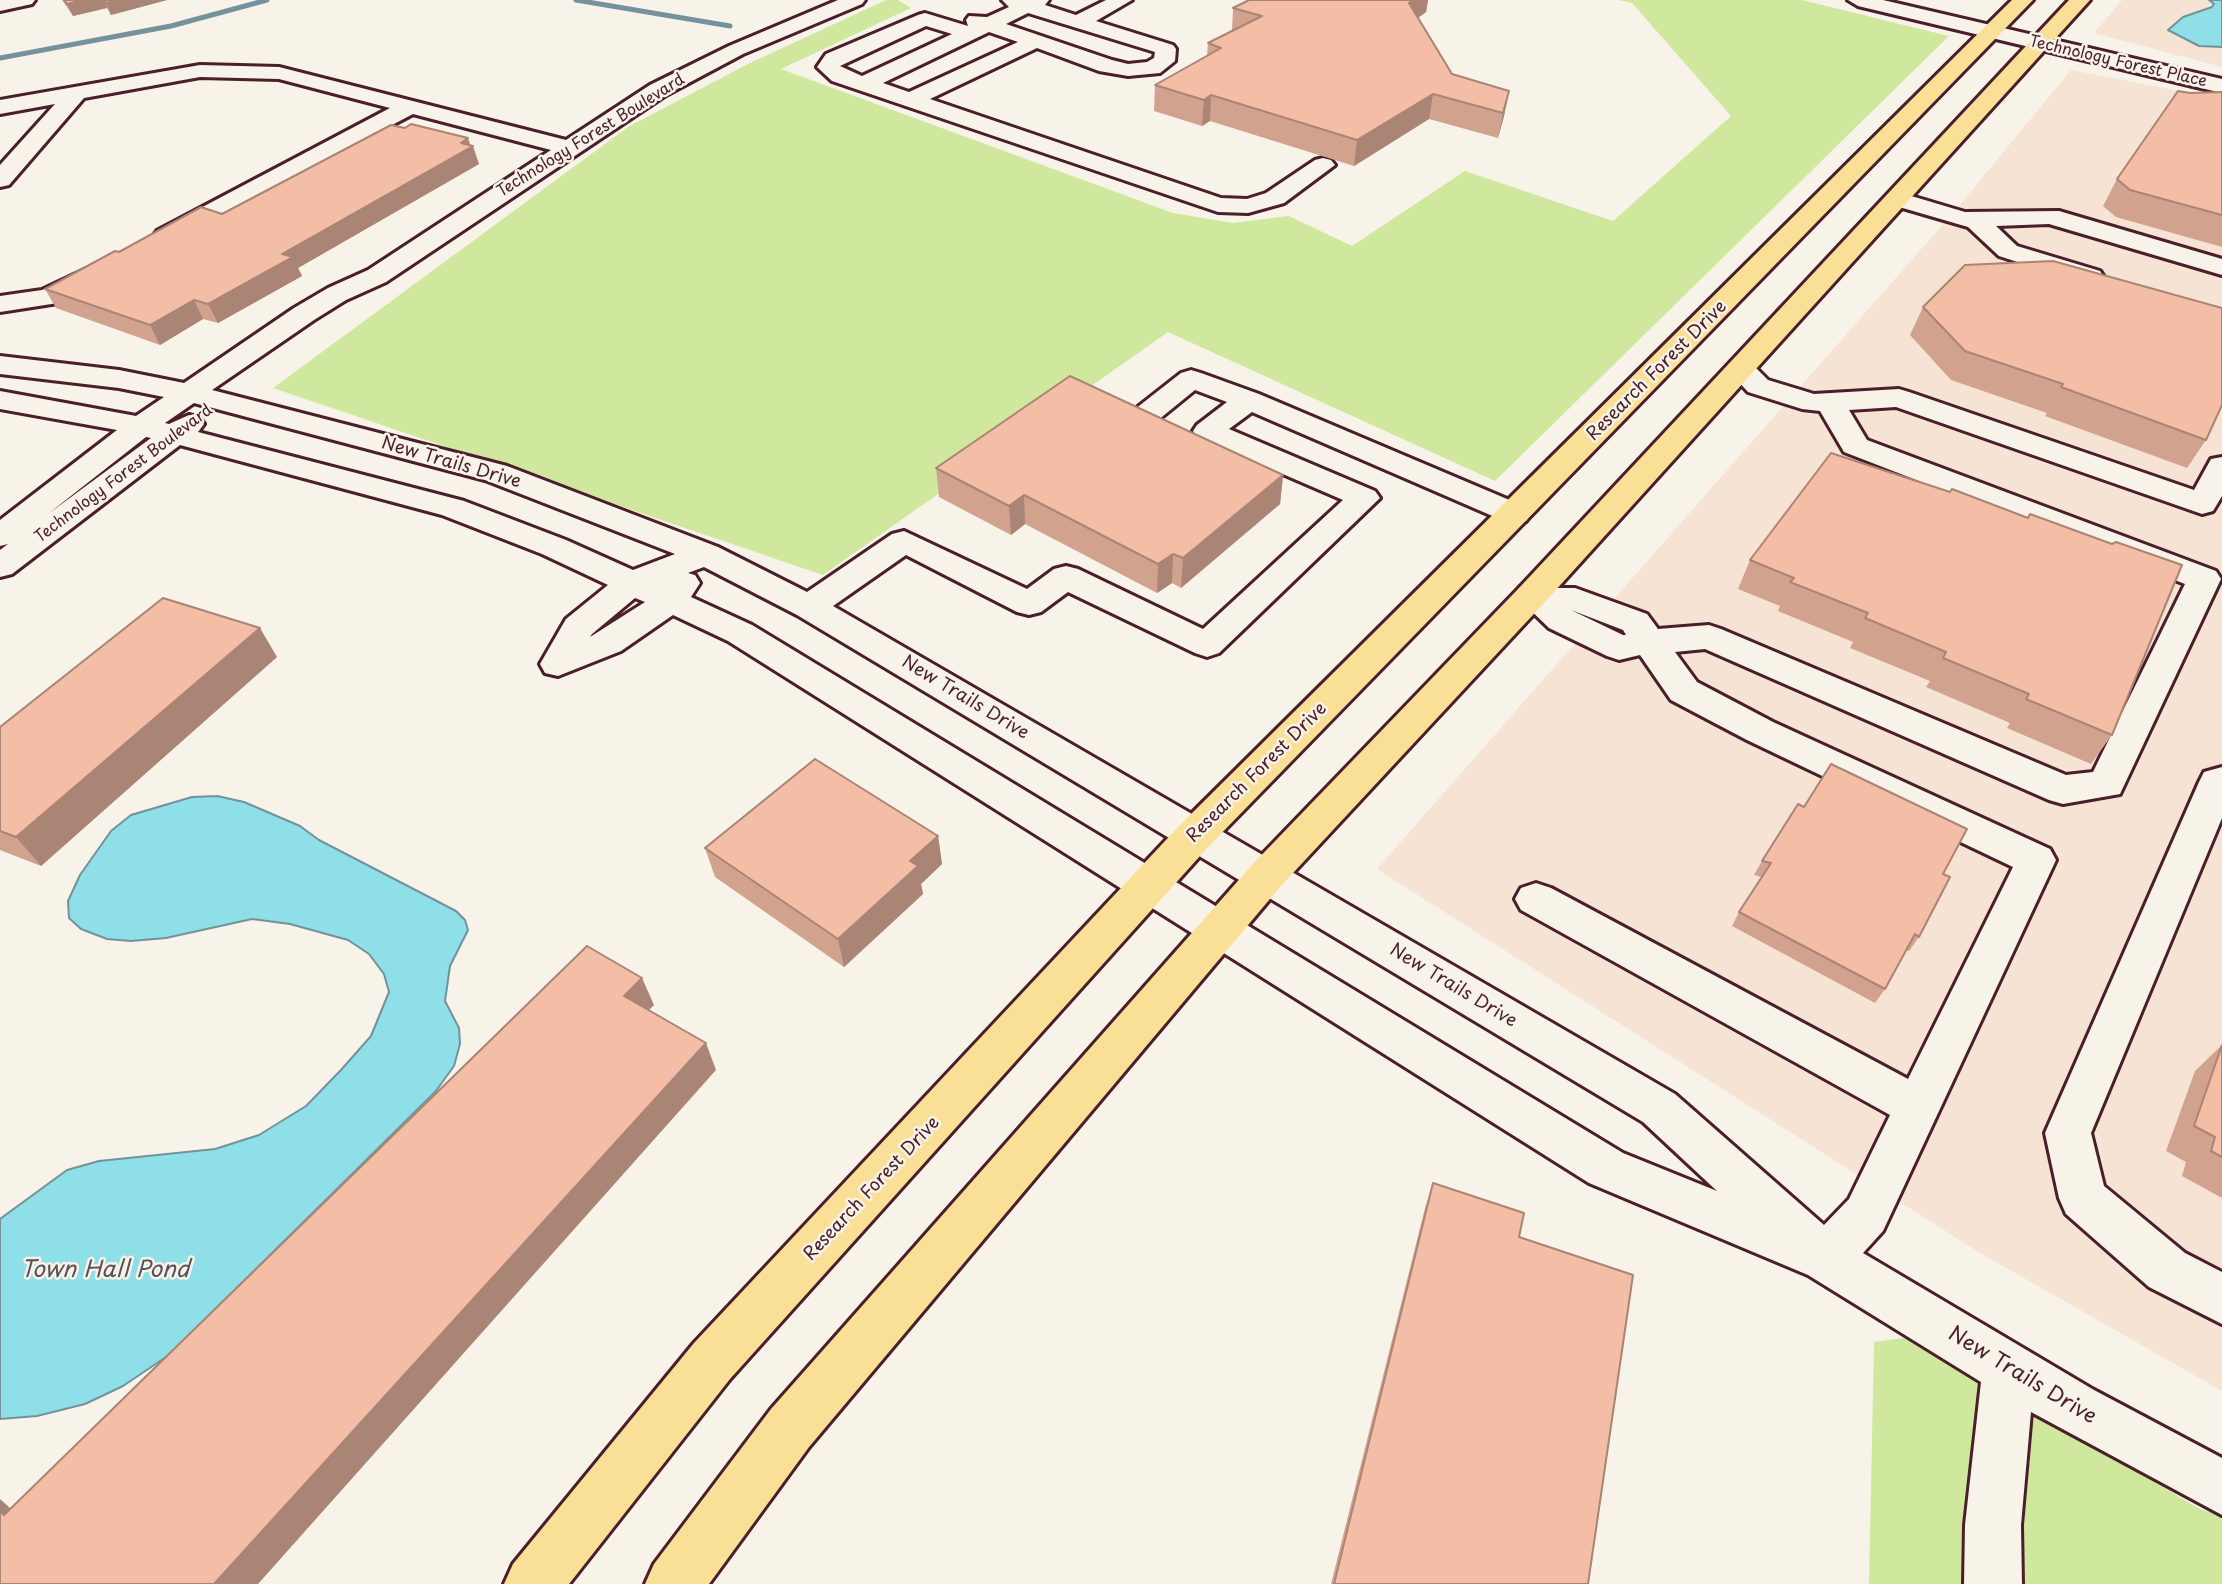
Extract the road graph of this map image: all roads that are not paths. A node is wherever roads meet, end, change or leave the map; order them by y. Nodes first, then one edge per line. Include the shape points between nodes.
1 (25, 0) edge
2 (930, 0) edge
3 (1122, 0) edge
4 (1858, 0) edge
5 (1909, 0) edge
6 (2023, 0) edge
7 (2080, 0) edge
8 (1025, 2) edge
9 (786, 4) dead end
10 (0, 5) edge
11 (831, 6) edge
12 (1079, 21) junction
13 (980, 29) junction
14 (2020, 33) junction
15 (1036, 41) junction
16 (2222, 77) edge
17 (864, 85) junction
18 (2222, 86) edge
19 (77, 93) junction
20 (910, 100) junction
21 (0, 107) edge
22 (408, 108) junction
23 (569, 148) junction
24 (1323, 166) dead end
25 (0, 180) edge
26 (1898, 199) junction
27 (1973, 220) junction
28 (2222, 267) edge
29 (377, 276) junction
30 (2115, 284) edge
31 (0, 304) edge
32 (1718, 359) junction
33 (0, 365) edge
34 (190, 393) junction
35 (0, 400) edge
36 (1249, 400) junction
37 (221, 401) junction
38 (1826, 402) junction
39 (1141, 419) edge
40 (157, 430) junction
41 (1402, 465) junction
42 (2222, 466) edge
43 (1364, 498) junction
44 (1515, 514) junction
45 (0, 536) edge
46 (706, 554) junction
47 (0, 566) edge
48 (632, 583) junction
49 (1532, 595) junction
50 (670, 601) junction
51 (809, 607) junction
52 (1647, 642) junction
53 (2222, 781) edge
54 (1195, 835) junction
55 (1266, 876) junction
56 (1149, 886) junction
57 (1536, 899) dead end
58 (1220, 929) junction
59 (1917, 1107) junction
60 (1825, 1258) junction
61 (2222, 1299) edge
62 (2009, 1369) junction
63 (2222, 1488) edge
64 (533, 1584) edge
65 (674, 1584) edge
66 (1993, 1584) edge

1 - 10 street
2 - 13 street
3 - 12 street
4 - 14 street
5 - 14 street
6 - 14 main road, Research Forest Drive
7 - 14 main road, Research Forest Drive
8 - 12 street
8 - 13 street
9 - 11 street
11 - 23 street, Technology Forest Boulevard via 658,90
12 - 15 street via 1166,49 1164,61 1152,68 1128,70
13 - 15 street
13 - 17 street
13 - 17 street via 925,19 834,60 828,67
14 - 16 street, Technology Forest Place
14 - 18 street, Technology Forest Place
14 - 26 main road, Research Forest Drive
14 - 32 main road, Research Forest Drive
15 - 20 street
17 - 20 street
19 - 21 street
19 - 22 street via 200,71 279,73
19 - 25 street
20 - 24 street via 1217,205 1248,206 1276,198
22 - 23 street
22 - 31 street via 50,297
23 - 29 street, Technology Forest Boulevard
26 - 27 street via 1924,210
26 - 32 main road, Research Forest Drive
27 - 28 street via 2050,216
27 - 30 street via 2008,251
29 - 34 street, Technology Forest Boulevard via 315,307
29 - 37 street, Technology Forest Boulevard via 360,299 321,331
32 - 38 street via 1758,386 1812,403
32 - 44 main road, Research Forest Drive
32 - 49 main road, Research Forest Drive
33 - 34 street, New Trails Drive
34 - 37 street, New Trails Drive
34 - 40 street, Technology Forest Boulevard
35 - 40 street, New Trails Drive
36 - 39 street via 1196,379
36 - 41 street
36 - 43 street via 1208,430
37 - 40 street, Technology Forest Boulevard
37 - 46 street, New Trails Drive via 496,473
38 - 42 street via 1899,398 2202,504
38 - 52 street via 1855,446 2204,579 2106,784 2063,790 1709,638
40 - 45 street
40 - 47 street, Technology Forest Boulevard
40 - 48 street, New Trails Drive via 453,508
41 - 43 street
41 - 44 street
43 - 51 street via 1207,645 1066,578 1029,604 904,541
44 - 54 main road, Research Forest Drive
46 - 48 street
46 - 50 street
46 - 51 street, New Trails Drive
48 - 50 street, New Trails Drive
48 - 50 street via 578,627 558,664 610,643
49 - 52 street via 1561,620 1619,648
49 - 55 main road, Research Forest Drive
50 - 56 street, New Trails Drive via 740,633
51 - 54 street, New Trails Drive
52 - 59 street via 1684,691 2036,860
53 - 61 street via 2068,1133 2083,1198 2166,1270
54 - 55 street, New Trails Drive
54 - 56 main road, Research Forest Drive
55 - 58 main road, Research Forest Drive
55 - 60 street, New Trails Drive via 1659,1108
56 - 58 street, New Trails Drive
56 - 64 main road, Research Forest Drive via 712,1361
57 - 59 street
58 - 60 street, New Trails Drive via 1606,1168
58 - 65 main road, Research Forest Drive via 790,1428
59 - 60 street via 1866,1215
60 - 62 street, New Trails Drive
62 - 63 street, New Trails Drive
62 - 66 street via 1993,1525

